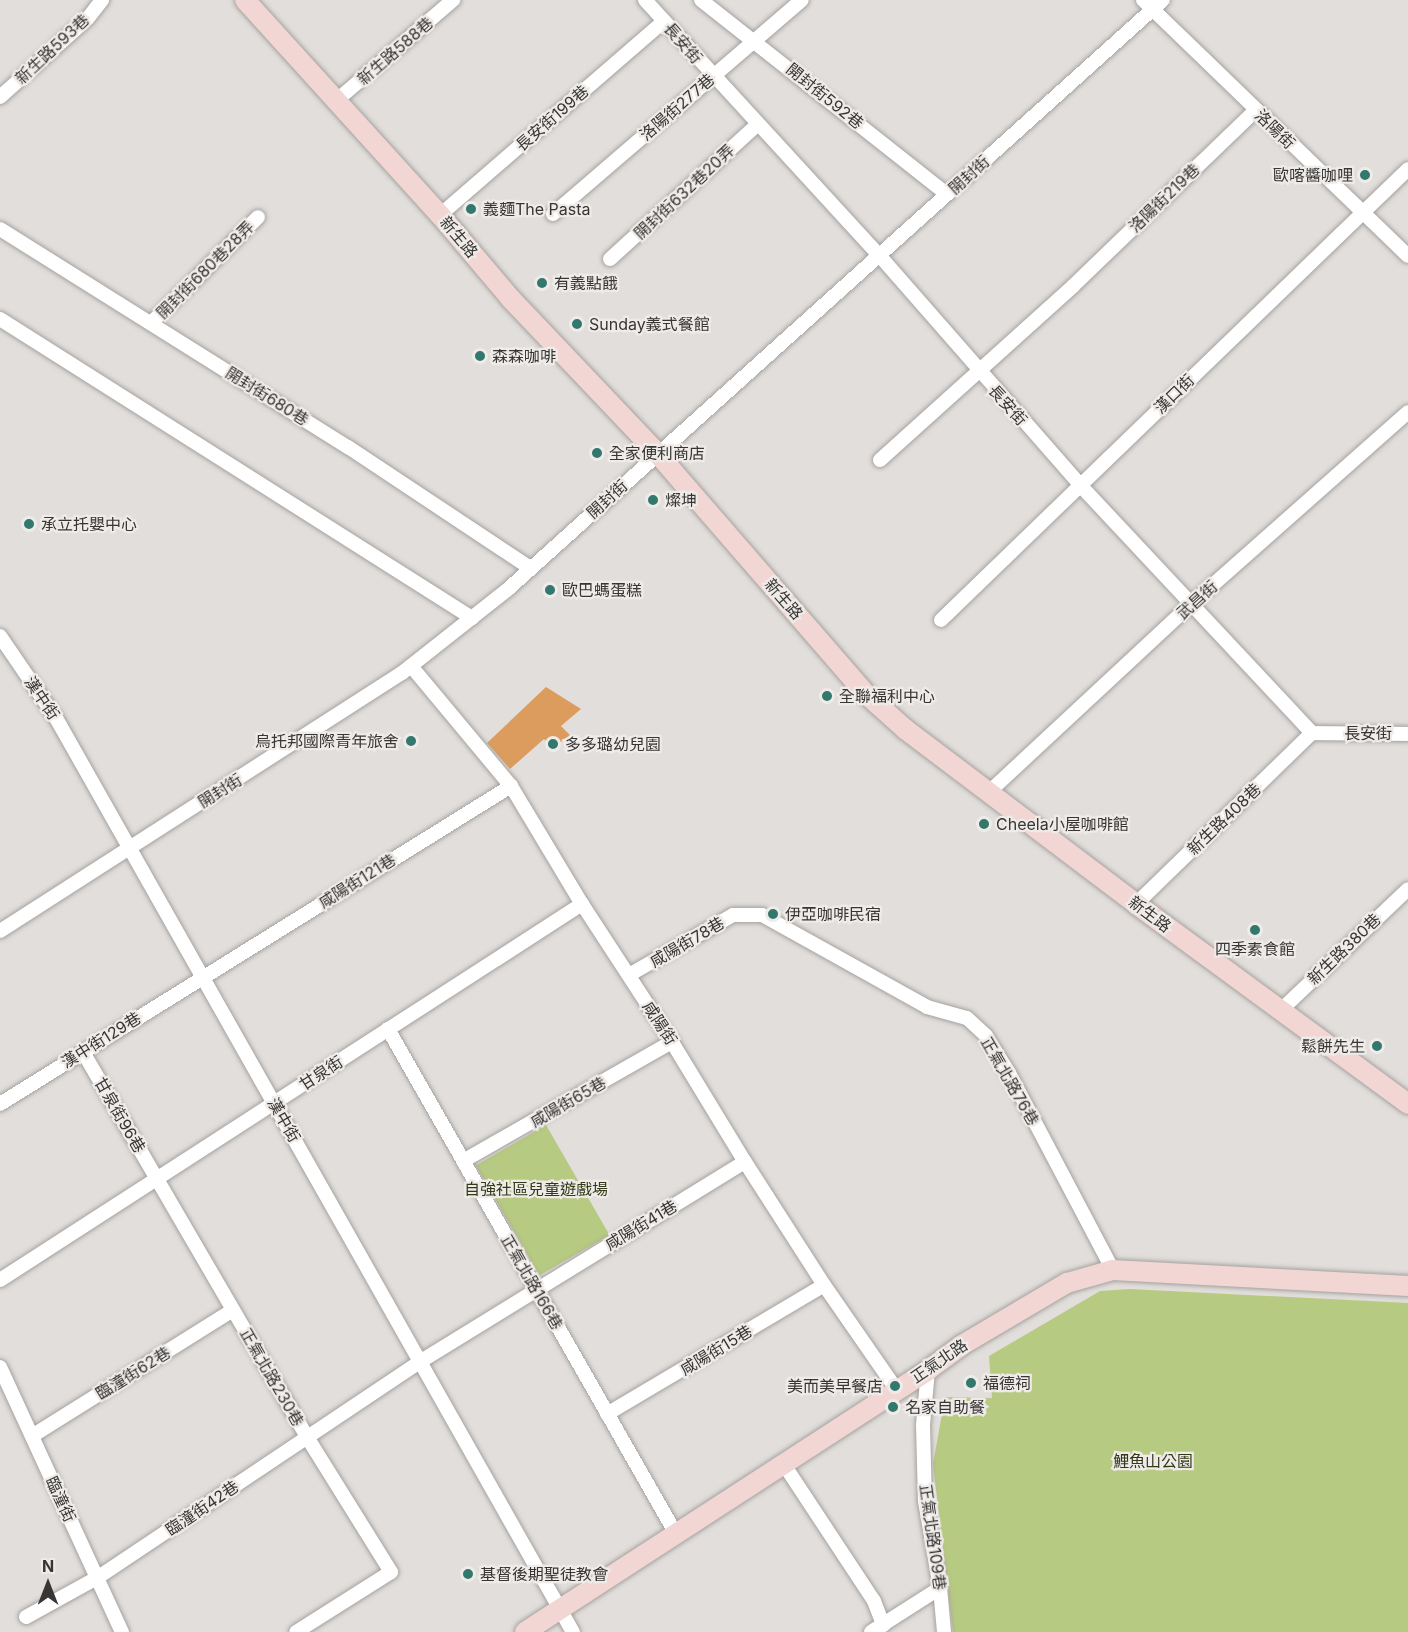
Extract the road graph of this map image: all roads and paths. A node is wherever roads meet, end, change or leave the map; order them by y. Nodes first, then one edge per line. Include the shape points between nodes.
1 (102, 0) edge
2 (245, 0) edge
3 (453, 0) edge
4 (645, 0) edge
5 (701, 0) edge
6 (801, 0) edge
7 (1153, 3) edge
8 (664, 21) junction
9 (754, 40) junction
10 (713, 77) junction
11 (0, 97) edge
12 (336, 101) junction
13 (1256, 110) junction
14 (757, 125) junction
15 (1408, 169) edge
16 (947, 194) junction
17 (1362, 213) junction
18 (440, 214) junction
19 (553, 214) dead end
20 (258, 217) dead end
21 (0, 229) edge
22 (879, 255) junction
23 (1408, 255) edge
24 (610, 259) dead end
25 (0, 319) edge
26 (152, 322) junction
27 (977, 371) junction
28 (1408, 412) edge
29 (658, 454) junction
30 (880, 460) dead end
31 (1080, 485) junction
32 (531, 568) junction
33 (1190, 605) junction
34 (472, 618) junction
35 (941, 620) dead end
36 (0, 636) edge
37 (411, 666) junction
38 (1312, 734) junction
39 (1408, 734) edge
40 (511, 786) junction
41 (990, 791) junction
42 (129, 848) junction
43 (1408, 889) edge
44 (582, 904) junction
45 (1136, 904) junction
46 (746, 914) joint
47 (0, 931) edge
48 (629, 975) junction
49 (202, 977) junction
50 (1281, 1010) junction
51 (388, 1029) junction
52 (672, 1042) junction
53 (83, 1052) junction
54 (274, 1103) junction
55 (0, 1104) edge
56 (1408, 1104) edge
57 (463, 1161) junction
58 (745, 1162) junction
59 (157, 1179) junction
60 (1113, 1270) junction
61 (0, 1280) edge
62 (824, 1286) junction
63 (1408, 1286) edge
64 (536, 1289) junction
65 (233, 1310) junction
66 (421, 1361) junction
67 (0, 1366) edge
68 (928, 1370) junction
69 (896, 1389) junction
70 (607, 1414) junction
71 (32, 1436) junction
72 (307, 1437) junction
73 (783, 1463) junction
74 (676, 1534) junction
75 (97, 1578) junction
76 (940, 1588) junction
77 (561, 1608) junction
78 (26, 1617) dead end
79 (877, 1629) edge
80 (122, 1632) edge
81 (296, 1632) edge
82 (525, 1632) edge
83 (573, 1632) edge
84 (944, 1632) edge

1 - 11 street, 新生路593巷 via 88,18
2 - 12 street, 新生路
3 - 12 street, 新生路588巷
4 - 8 street, 長安街
5 - 9 street, 開封街592巷
6 - 9 street, 洛陽街277巷
7 - 13 street, 洛陽街
7 - 16 street, 開封街
8 - 10 street, 長安街
8 - 18 street, 長安街199巷
9 - 10 street, 洛陽街277巷
9 - 16 street, 開封街592巷
10 - 14 street, 長安街
10 - 19 street, 洛陽街277巷
12 - 18 street, 新生路
13 - 17 street, 洛陽街
13 - 27 street, 洛陽街219巷 via 1073,286
14 - 22 street, 長安街
14 - 24 street, 開封街632巷20弄
15 - 17 street, 漢口街
16 - 22 street, 開封街
17 - 23 street, 洛陽街
17 - 31 street, 漢口街
18 - 29 street, 新生路 via 511,299
20 - 26 street, 開封街680巷28弄
21 - 26 street, 開封街680巷
22 - 27 street, 長安街
22 - 29 street, 開封街
25 - 34 street
26 - 32 street, 開封街680巷
27 - 30 street, 洛陽街219巷
27 - 31 street, 長安街
28 - 33 street, 武昌街
29 - 32 street, 開封街
29 - 41 street, 新生路 via 867,695 905,729
31 - 33 street, 長安街
31 - 35 street, 漢口街
32 - 34 street, 開封街
33 - 38 street, 長安街
33 - 41 street, 武昌街
34 - 37 street, 開封街
36 - 42 street, 漢中街 via 56,718
37 - 40 street, 咸陽街
37 - 42 street, 開封街
38 - 39 street, 長安街
38 - 45 street, 新生路408巷
40 - 44 street, 咸陽街
40 - 49 street, 咸陽街121巷
41 - 45 street, 新生路
42 - 47 street, 開封街
42 - 49 street, 漢中街
43 - 50 street, 新生路380巷
44 - 48 street, 咸陽街
44 - 51 street, 甘泉街
45 - 50 street, 新生路
46 - 48 street, 咸陽街78巷 via 733,915
46 - 60 street, 正氣北路76巷 via 762,915 927,1007 967,1018 977,1026 1009,1073
48 - 52 street, 咸陽街
49 - 53 street, 漢中街129巷
49 - 54 street, 漢中街
50 - 56 street, 新生路
51 - 54 street, 甘泉街
51 - 57 street, 正氣北路166巷
52 - 57 street, 咸陽街65巷
52 - 58 street, 咸陽街
53 - 55 street, 漢中街129巷
53 - 59 street, 甘泉街96巷
54 - 59 street, 甘泉街
54 - 66 street, 漢中街
57 - 64 street, 正氣北路166巷
58 - 62 street, 咸陽街
58 - 64 street, 咸陽街41巷
59 - 61 street, 甘泉街
59 - 65 street, 正氣北路230巷
60 - 63 street, 正氣北路
60 - 68 street, 正氣北路 via 1067,1282
62 - 69 street, 咸陽街
62 - 70 street, 咸陽街15巷
64 - 66 street, 咸陽街41巷
64 - 70 street, 正氣北路166巷
65 - 71 street, 臨潼街62巷
65 - 72 street, 正氣北路230巷
66 - 72 street, 臨潼街42巷
66 - 77 street, 漢中街
67 - 71 street, 臨潼街
68 - 69 street, 正氣北路
68 - 76 street, 正氣北路109巷 via 924,1425 926,1501
69 - 73 street, 正氣北路
70 - 74 street, 正氣北路166巷
71 - 75 street, 臨潼街
72 - 75 street, 臨潼街42巷
72 - 81 street, 正氣北路230巷 via 391,1572
73 - 74 street, 正氣北路
73 - 79 street via 874,1601
74 - 77 street, 正氣北路
75 - 78 street, 臨潼街42巷
75 - 80 street, 臨潼街
76 - 79 street
76 - 84 street, 正氣北路109巷
77 - 82 street, 正氣北路
77 - 83 street, 漢中街

